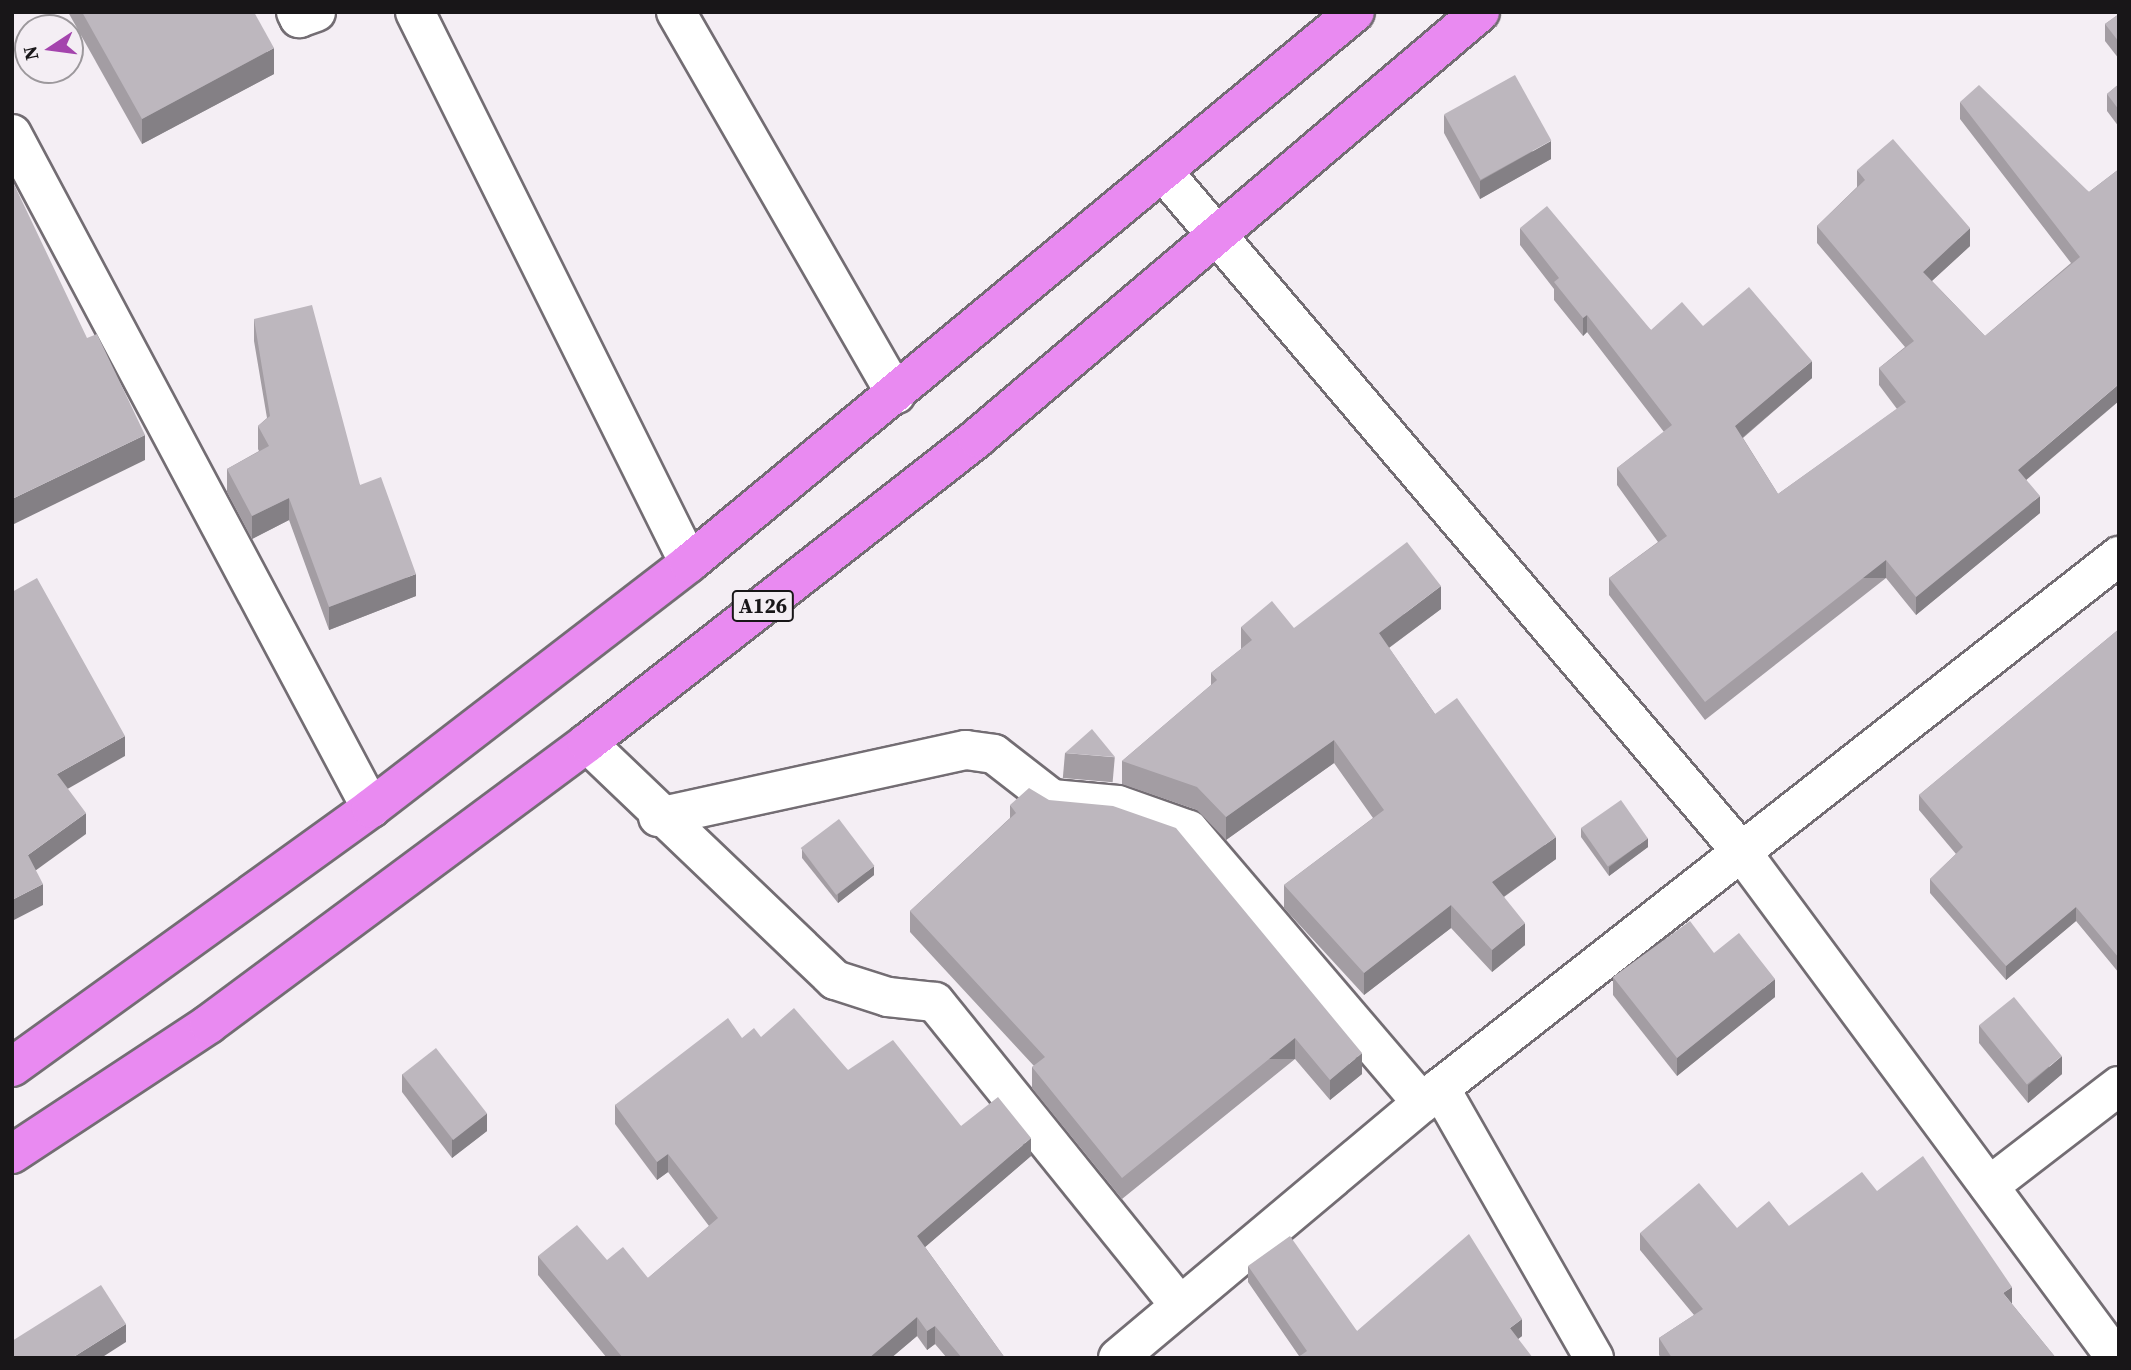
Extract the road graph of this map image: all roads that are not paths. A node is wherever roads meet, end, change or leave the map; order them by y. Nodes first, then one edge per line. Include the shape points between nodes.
1 (296, 12) edge
2 (316, 12) edge
3 (415, 12) edge
4 (676, 12) edge
5 (1355, 12) edge
6 (1480, 12) edge
7 (12, 134) edge
8 (1164, 173) junction
9 (1218, 234) junction
10 (896, 394) junction
11 (2119, 556) edge
12 (689, 563) junction
13 (587, 743) junction
14 (371, 808) junction
15 (658, 817) junction
16 (1740, 850) junction
17 (12, 1067) edge
18 (2119, 1086) edge
19 (1431, 1095) junction
20 (12, 1154) edge
21 (1989, 1186) junction
22 (1180, 1306) junction
23 (1118, 1358) edge
24 (1594, 1358) edge
25 (2116, 1358) edge

1 - 2 street via 299,18
3 - 12 street
4 - 10 street
5 - 8 highway
6 - 9 highway, A126
7 - 14 street
8 - 9 street
8 - 10 highway
9 - 13 highway, A126 via 977,438
9 - 16 street
10 - 12 highway
11 - 16 street
12 - 14 highway
13 - 15 street
13 - 20 highway, A126 via 209,1024
14 - 17 highway
15 - 19 street via 966,750 994,754 1052,799 1118,805 1189,830
15 - 22 street via 835,980 888,997 935,1002
16 - 19 street
16 - 21 street
18 - 21 street
19 - 22 street
19 - 24 street
21 - 25 street
22 - 23 street

